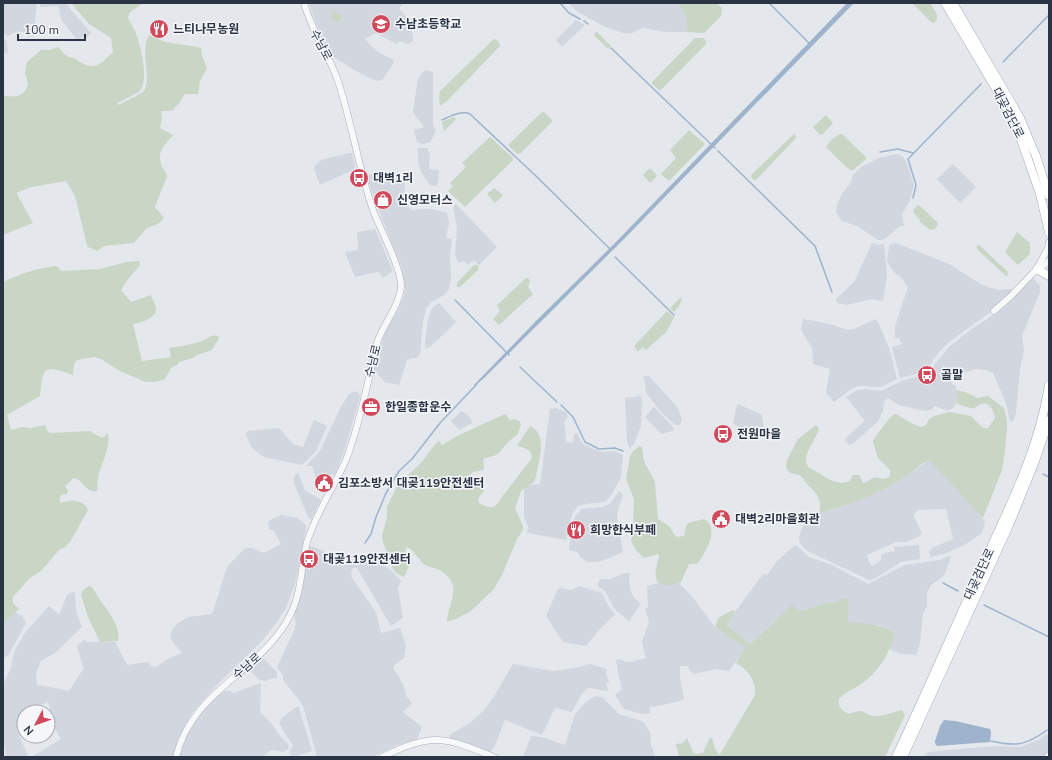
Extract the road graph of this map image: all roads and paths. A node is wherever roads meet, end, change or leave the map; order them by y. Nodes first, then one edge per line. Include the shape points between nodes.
1 (304, 3) edge
2 (945, 3) edge
3 (953, 3) edge
4 (1049, 196) edge
5 (1049, 232) edge
6 (1049, 242) edge
7 (1049, 261) edge
8 (1037, 269) junction
9 (1049, 276) edge
10 (994, 311) dead end
11 (1049, 385) edge
12 (1049, 420) edge
13 (176, 757) edge
14 (382, 757) edge
15 (494, 757) edge
16 (896, 757) edge
17 (903, 757) edge

1 - 13 street, 수남로 via 311,26 329,58 339,84 373,210 401,279 400,292 378,340 345,460 313,527 301,586 288,619 262,653 201,707 186,732
2 - 5 main road, 대곶검단로 via 1017,128 1040,194
3 - 4 main road, 대곶검단로 via 1020,118
6 - 8 street
7 - 8 street
8 - 9 main road
8 - 10 street
11 - 16 main road, 대곶검단로 via 1035,444 1015,494
12 - 17 main road, 대곶검단로 via 1009,525
14 - 15 street via 422,742 439,740 460,744

